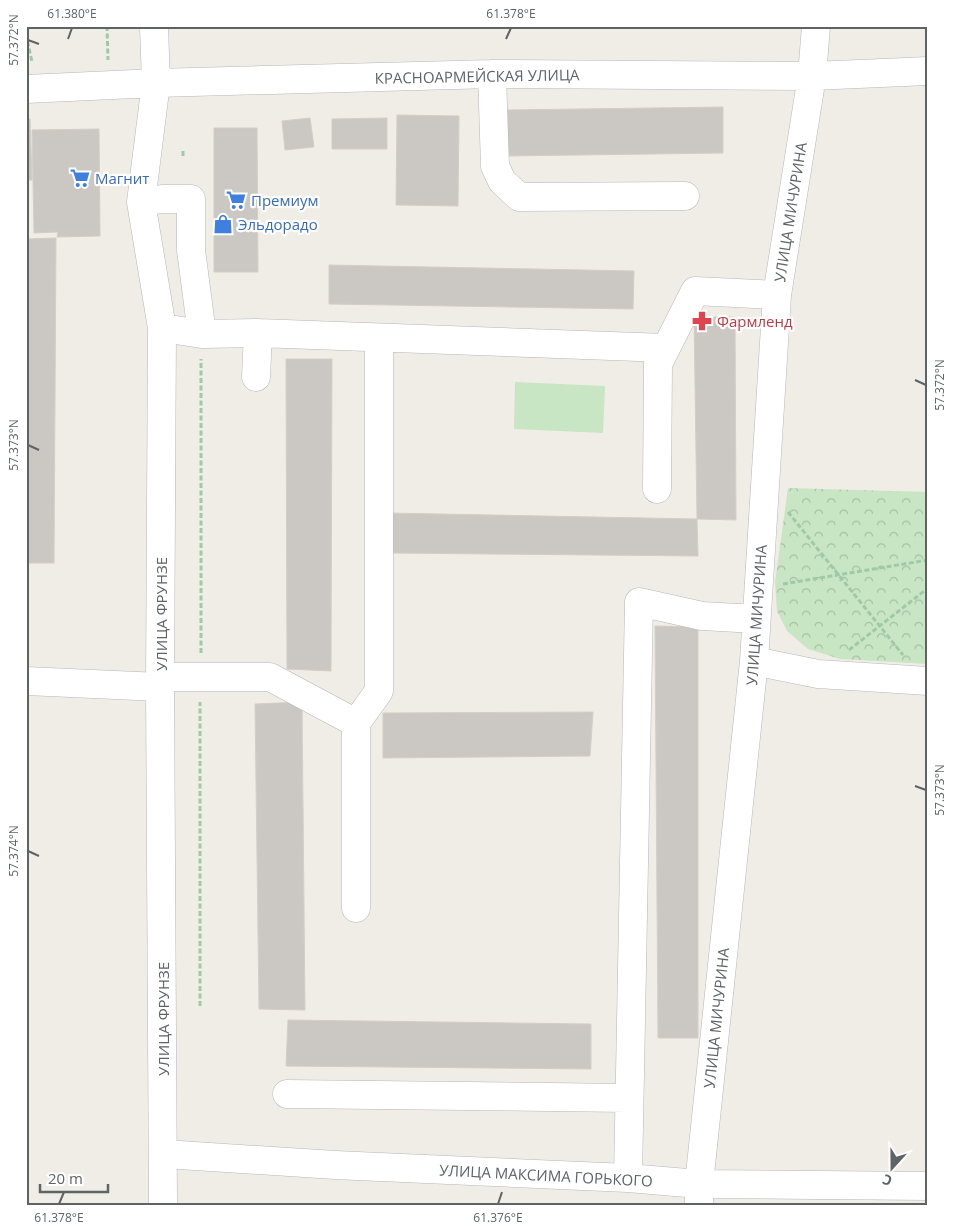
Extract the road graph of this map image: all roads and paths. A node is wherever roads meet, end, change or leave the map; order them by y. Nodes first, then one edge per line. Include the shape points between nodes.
1 (107, 26) edge
2 (154, 26) edge
3 (816, 26) edge
4 (26, 34) edge
5 (32, 62) dead end
6 (108, 64) dead end
7 (928, 71) edge
8 (492, 74) junction
9 (812, 76) junction
10 (156, 83) junction
11 (26, 89) edge
12 (183, 151) dead end
13 (183, 158) dead end
14 (685, 196) dead end
15 (141, 202) junction
16 (777, 295) junction
17 (162, 328) junction
18 (258, 333) junction
19 (202, 334) junction
20 (379, 338) junction
21 (666, 348) junction
22 (256, 376) dead end
23 (657, 489) dead end
24 (783, 505) dead end
25 (928, 560) edge
26 (838, 574) junction
27 (758, 588) junction
28 (928, 588) edge
29 (756, 619) junction
30 (880, 626) junction
31 (754, 661) junction
32 (818, 674) junction
33 (26, 681) edge
34 (925, 681) edge
35 (160, 682) junction
36 (356, 722) junction
37 (356, 908) dead end
38 (287, 1094) dead end
39 (629, 1098) junction
40 (164, 1154) junction
41 (628, 1178) junction
42 (928, 1186) edge
43 (699, 1194) edge
44 (163, 1205) edge

1 - 6 path
2 - 10 street, УЛИЦА ФРУНЗЕ
3 - 9 street, УЛИЦА МИЧУРИНА
4 - 5 path
7 - 9 street, КРАСНОАРМЕЙСКАЯ УЛИЦА
8 - 9 street, КРАСНОАРМЕЙСКАЯ УЛИЦА
8 - 10 street, КРАСНОАРМЕЙСКАЯ УЛИЦА
8 - 14 street via 495,166 502,181 519,197
9 - 16 street, УЛИЦА МИЧУРИНА
10 - 11 street, КРАСНОАРМЕЙСКАЯ УЛИЦА
10 - 15 street, УЛИЦА ФРУНЗЕ
12 - 13 path
15 - 17 street, УЛИЦА ФРУНЗЕ
15 - 19 street via 162,198 191,199 192,250
16 - 21 street via 695,291
16 - 27 street, УЛИЦА МИЧУРИНА
17 - 19 street
17 - 35 street, УЛИЦА ФРУНЗЕ
18 - 19 street
18 - 20 street
18 - 22 street
20 - 21 street
20 - 36 street via 379,691
21 - 23 street via 658,364
24 - 26 path
25 - 26 path
26 - 27 path
26 - 30 path
27 - 29 street, УЛИЦА МИЧУРИНА
28 - 30 path
29 - 31 street, УЛИЦА МИЧУРИНА
29 - 39 street via 702,616 639,602
30 - 32 path
30 - 34 path
31 - 32 street
31 - 43 street, УЛИЦА МИЧУРИНА
32 - 34 street
33 - 35 street
35 - 36 street via 270,677
35 - 40 street, УЛИЦА ФРУНЗЕ
36 - 37 street
38 - 39 street
39 - 41 street
40 - 41 street, УЛИЦА МАКСИМА ГОРЬКОГО
40 - 44 street, УЛИЦА ФРУНЗЕ
41 - 43 street, УЛИЦА МАКСИМА ГОРЬКОГО
42 - 43 street, УЛИЦА МАКСИМА ГОРЬКОГО

